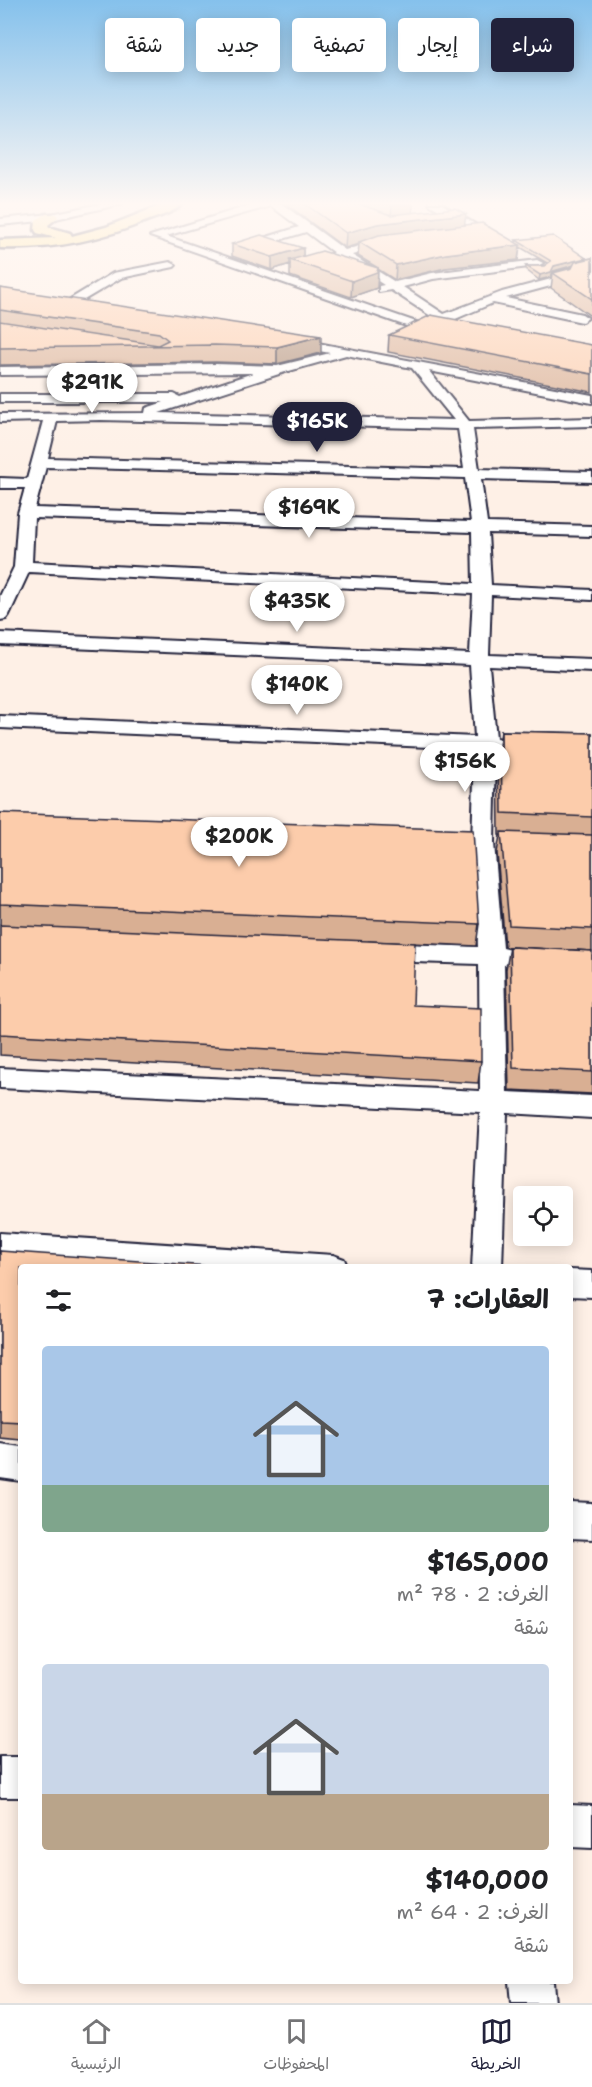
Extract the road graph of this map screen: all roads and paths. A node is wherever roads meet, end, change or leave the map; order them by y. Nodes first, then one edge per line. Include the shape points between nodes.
1 (74, 297) edge
2 (336, 297) edge
3 (365, 297) edge
4 (403, 297) edge
5 (495, 297) edge
6 (556, 297) edge
7 (490, 299) junction
8 (353, 303) junction
9 (85, 310) edge
10 (585, 317) edge
11 (431, 324) junction
12 (453, 329) edge
13 (404, 338) edge
14 (278, 340) edge
15 (385, 348) dead end
16 (352, 352) junction
17 (369, 354) junction
18 (151, 355) edge
19 (417, 365) junction
20 (216, 368) junction
21 (277, 370) junction
22 (0, 371) edge
23 (0, 398) edge
24 (185, 399) junction
25 (592, 399) edge
26 (141, 416) junction
27 (0, 418) edge
28 (51, 418) junction
29 (592, 422) edge
30 (465, 424) junction
31 (41, 462) junction
32 (470, 474) junction
33 (592, 477) edge
34 (0, 483) edge
35 (35, 484) junction
36 (26, 513) junction
37 (480, 528) junction
38 (592, 531) edge
39 (22, 567) junction
40 (482, 591) junction
41 (592, 595) edge
42 (0, 615) edge
43 (0, 639) edge
44 (479, 660) junction
45 (592, 665) edge
46 (0, 722) edge
47 (486, 743) junction
48 (521, 745) edge
49 (359, 951) edge
50 (491, 956) junction
51 (525, 958) edge
52 (0, 1078) edge
53 (494, 1101) junction
54 (592, 1107) edge
55 (0, 1246) edge
56 (272, 1264) edge
57 (487, 1264) edge
58 (573, 1283) edge
59 (592, 1284) edge
60 (0, 1461) edge
61 (18, 1464) edge
62 (573, 1520) edge
63 (592, 1521) edge
64 (18, 1777) edge
65 (0, 1778) edge
66 (573, 1827) edge
67 (592, 1827) edge
68 (531, 1984) edge
69 (533, 2003) edge

1 - 9 street via 57,306
2 - 8 street
3 - 8 street
4 - 11 street
5 - 7 street
6 - 10 street
7 - 10 street
7 - 11 street
8 - 11 street
11 - 12 street
11 - 13 street
14 - 16 street
15 - 17 street
16 - 17 street
16 - 21 street
17 - 19 street
18 - 20 street
19 - 25 street
19 - 30 street
20 - 21 street
20 - 22 street
21 - 24 street
23 - 24 street
24 - 26 street
26 - 28 street
26 - 30 street
27 - 28 street
28 - 31 street
29 - 30 street
30 - 32 street
31 - 32 street
31 - 35 street
32 - 33 street
32 - 37 street
34 - 35 street
35 - 36 street
36 - 37 street
36 - 39 street
37 - 38 street
37 - 40 street
39 - 40 street
39 - 42 street
40 - 41 street
40 - 44 street
43 - 44 street
44 - 45 street
44 - 47 street
46 - 47 street
47 - 48 street
47 - 50 street via 483,843
49 - 50 street
50 - 51 street
50 - 53 street
52 - 53 street
53 - 54 street
53 - 57 street
55 - 56 street
58 - 59 street
60 - 61 street
62 - 63 street
64 - 65 street
66 - 67 street
68 - 69 street

